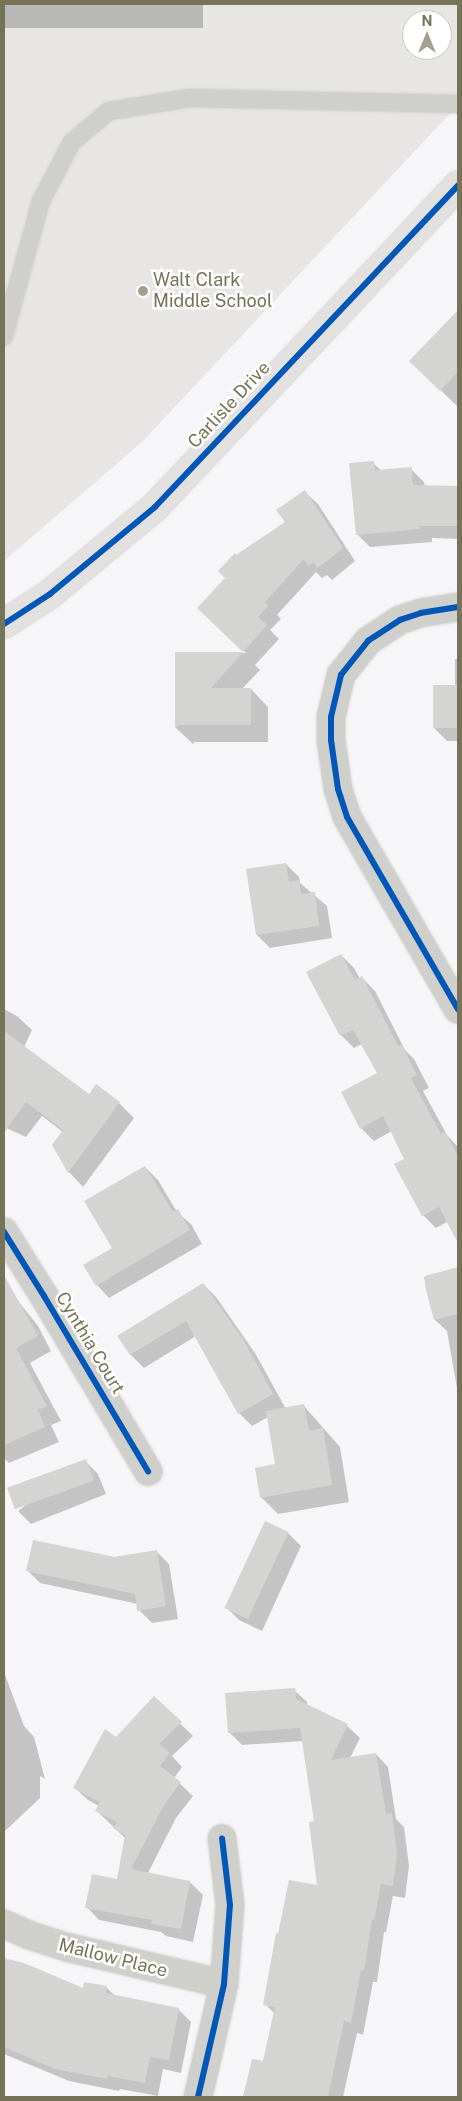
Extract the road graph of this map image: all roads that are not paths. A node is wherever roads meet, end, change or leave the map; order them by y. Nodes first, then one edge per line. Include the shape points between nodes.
1 (458, 104) edge
2 (458, 184) edge
3 (4, 336) edge
4 (458, 607) edge
5 (4, 624) edge
6 (458, 1010) edge
7 (4, 1232) edge
8 (148, 1471) dead end
9 (222, 1838) dead end
10 (4, 1924) edge
11 (224, 1984) junction
12 (198, 2097) edge

1 - 3 lane via 188,98 109,111 72,142 41,201
2 - 5 street, Carlisle Drive via 155,507 50,594
4 - 6 street via 400,620 368,641 340,675 331,717 331,740 338,789 347,817
7 - 8 street, Cynthia Court
9 - 11 street via 230,1905
10 - 11 street, Mallow Place via 66,1947
11 - 12 street

